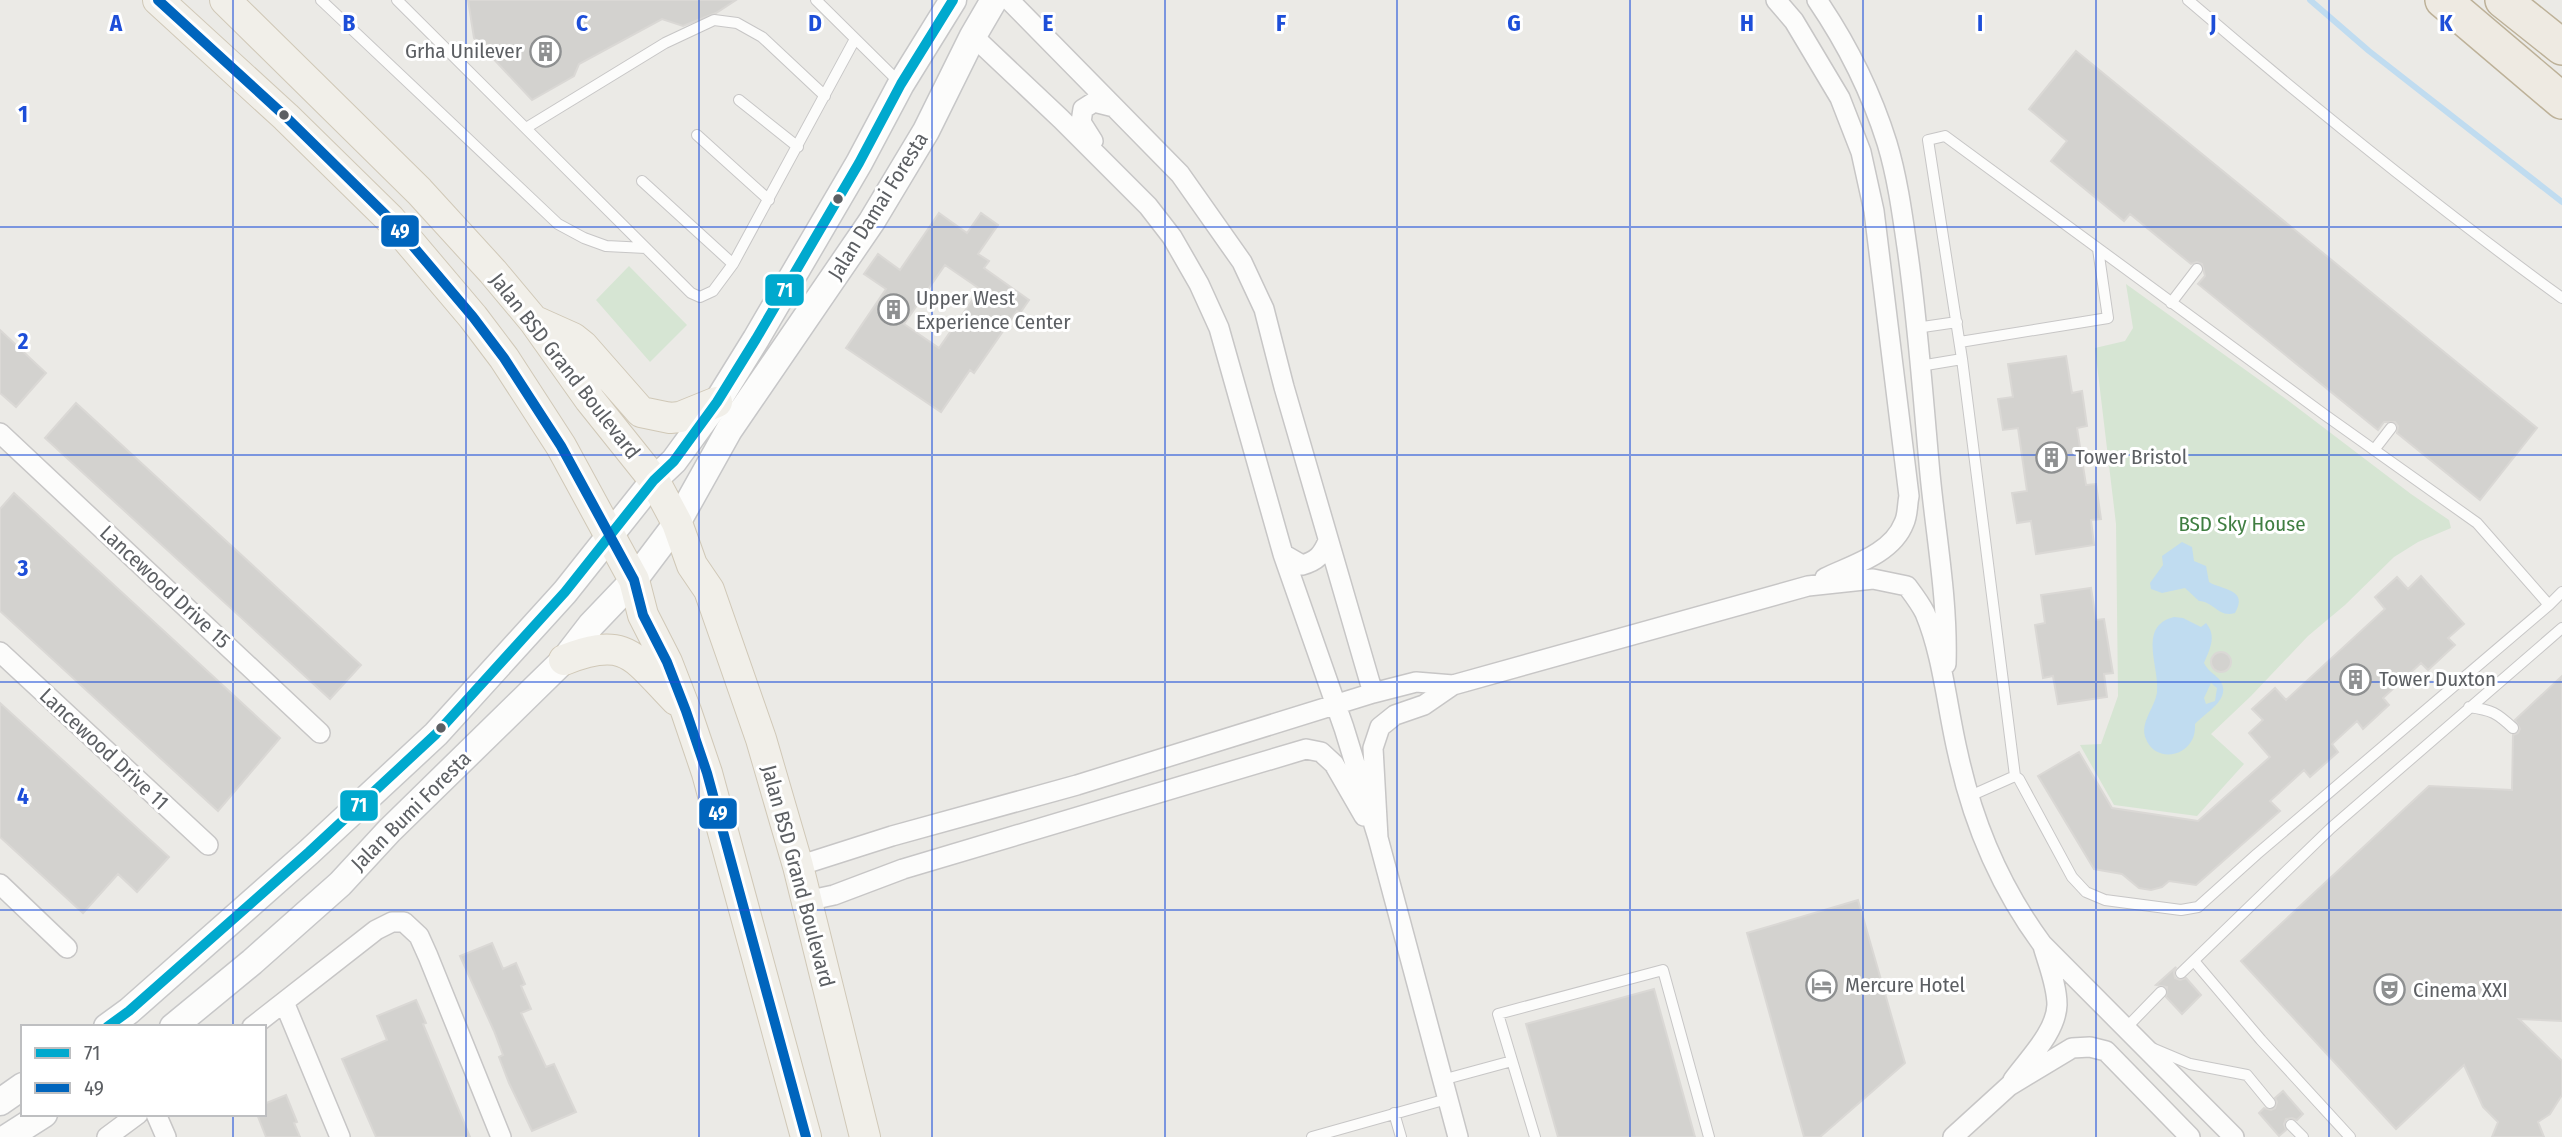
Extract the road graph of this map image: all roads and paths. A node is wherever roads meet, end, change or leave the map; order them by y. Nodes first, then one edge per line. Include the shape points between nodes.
1 (158, 0) edge
2 (225, 0) edge
3 (321, 0) edge
4 (397, 0) edge
5 (816, 0) edge
6 (994, 0) edge
7 (1009, 0) edge
8 (1776, 0) edge
9 (1817, 0) edge
10 (2188, 0) edge
11 (2443, 0) edge
12 (2504, 0) edge
13 (945, 3) edge
14 (972, 36) junction
15 (855, 39) junction
16 (2562, 47) edge
17 (901, 84) junction
18 (825, 96) junction
19 (739, 100) dead end
20 (2562, 101) edge
21 (1114, 107) junction
22 (526, 128) junction
23 (697, 135) dead end
24 (798, 147) junction
25 (1113, 171) junction
26 (642, 181) dead end
27 (769, 200) junction
28 (646, 248) junction
29 (2098, 249) junction
30 (733, 264) junction
31 (2197, 269) dead end
32 (2562, 298) edge
33 (2171, 303) junction
34 (534, 321) junction
35 (1957, 322) junction
36 (1916, 328) junction
37 (1960, 342) junction
38 (1962, 359) junction
39 (1920, 366) junction
40 (717, 402) junction
41 (2391, 428) dead end
42 (3, 442) edge
43 (2374, 450) junction
44 (654, 480) junction
45 (1931, 493) junction
46 (1909, 496) junction
47 (677, 523) junction
48 (610, 535) junction
49 (1328, 541) junction
50 (1283, 554) junction
51 (634, 580) junction
52 (1808, 586) junction
53 (2562, 592) edge
54 (2549, 605) junction
55 (2562, 628) edge
56 (0, 652) edge
57 (564, 660) junction
58 (1945, 684) junction
59 (1453, 685) junction
60 (1373, 694) junction
61 (1336, 706) junction
62 (2469, 707) junction
63 (686, 710) junction
64 (2513, 729) dead end
65 (320, 733) dead end
66 (2015, 776) junction
67 (1970, 796) junction
68 (892, 836) junction
69 (1378, 838) junction
70 (208, 845) dead end
71 (798, 866) junction
72 (903, 869) junction
73 (0, 884) edge
74 (806, 901) junction
75 (2042, 944) junction
76 (67, 948) dead end
77 (2194, 961) junction
78 (2181, 973) dead end
79 (2161, 992) dead end
80 (284, 1002) junction
81 (110, 1025) edge
82 (175, 1025) edge
83 (255, 1025) edge
84 (2127, 1027) junction
85 (2145, 1045) junction
86 (2106, 1051) junction
87 (1512, 1061) junction
88 (2009, 1086) junction
89 (21, 1087) edge
90 (1444, 1089) junction
91 (0, 1102) edge
92 (2270, 1103) dead end
93 (1394, 1114) junction
94 (41, 1116) edge
95 (135, 1116) edge
96 (157, 1116) edge
97 (2291, 1125) dead end
98 (8, 1137) edge
99 (107, 1137) edge
100 (166, 1137) edge
101 (340, 1137) edge
102 (501, 1137) edge
103 (806, 1137) edge
104 (865, 1137) edge
105 (1311, 1137) edge
106 (1401, 1137) edge
107 (1458, 1137) edge
108 (1535, 1137) edge
109 (1709, 1137) edge
110 (1952, 1137) edge
111 (2190, 1137) edge
112 (2234, 1137) edge
113 (2303, 1137) edge
114 (2350, 1137) edge

1 - 48 main road, Jalan BSD Grand Boulevard via 337,166 411,242 504,358 562,446
2 - 34 main road, Jalan BSD Grand Boulevard via 419,191
3 - 28 lane via 558,224 606,246
4 - 22 lane
5 - 15 lane
6 - 14 main road, Jalan Damai Foresta
7 - 21 street
8 - 46 street via 1840,97 1861,152 1874,211
9 - 36 street via 1864,82 1887,144 1901,209
10 - 32 lane via 2492,247
11 - 20 highway
12 - 16 highway
13 - 17 main road, Jalan Damai Foresta
14 - 25 street
14 - 47 main road, Jalan Damai Foresta via 926,131 872,221 729,430
15 - 17 lane
15 - 18 lane
17 - 40 main road, Jalan Damai Foresta
18 - 22 lane via 762,37 737,23 714,20 665,43
18 - 24 lane
19 - 24 lane
21 - 25 street via 1094,102 1083,109 1081,122
21 - 49 street via 1180,174 1247,274 1264,309
22 - 28 lane
23 - 27 lane
24 - 27 lane
25 - 50 street via 1172,237 1219,328
26 - 30 lane
27 - 30 lane
28 - 30 lane via 700,297 713,291
29 - 33 lane
29 - 35 lane via 1945,136 1927,140
29 - 37 lane via 2108,318
31 - 33 lane
33 - 43 lane
34 - 40 main road via 583,346 641,412 680,417
34 - 44 main road, Jalan BSD Grand Boulevard
35 - 36 lane
35 - 37 lane
36 - 39 street
37 - 38 lane
38 - 39 lane
38 - 66 lane
39 - 45 street
40 - 44 main road, Jalan Damai Foresta via 674,461
41 - 43 lane
42 - 65 street, Lancewood Drive 15
43 - 54 lane via 2477,523
44 - 47 main road, Jalan BSD Grand Boulevard
44 - 48 main road, Jalan Damai Foresta
45 - 46 street
45 - 58 street via 1947,626
46 - 52 street via 1906,521 1898,537 1868,558
47 - 51 main road, Jalan Damai Foresta
47 - 71 main road, Jalan BSD Grand Boulevard via 692,565 709,590 761,739
48 - 51 main road, Jalan BSD Grand Boulevard
48 - 81 main road, Jalan Bumi Foresta via 565,592 436,734 309,852
49 - 50 street via 1314,562 1302,565
49 - 60 street
50 - 61 street
51 - 57 main road, Jalan Bumi Foresta
51 - 63 main road, Jalan BSD Grand Boulevard via 643,615
52 - 58 street via 1873,579 1907,586 1924,612
52 - 59 street
53 - 54 lane
54 - 66 lane via 2198,907 2181,910 2105,900 2085,892 2071,877
55 - 62 lane
56 - 70 street, Lancewood Drive 11
57 - 63 main road via 589,650 617,650 640,663
57 - 82 main road, Jalan Bumi Foresta via 340,884
58 - 67 street
59 - 60 street via 1416,682
59 - 69 street via 1380,727 1373,748
60 - 61 street
61 - 68 street
61 - 69 street
62 - 64 lane via 2489,709
62 - 77 lane via 2331,828
63 - 103 main road, Jalan BSD Grand Boulevard
66 - 67 lane
67 - 75 street via 1992,862 2018,912
68 - 71 street
68 - 72 street via 884,855
69 - 72 street via 1334,764 1321,752 1306,749
69 - 90 street
71 - 74 main road, Jalan BSD Grand Boulevard
72 - 74 street
73 - 76 street
74 - 104 main road, Jalan BSD Grand Boulevard
75 - 84 street
75 - 88 street via 2055,985 2054,1022
77 - 78 lane
77 - 114 lane
79 - 84 lane
80 - 83 street
80 - 101 street
80 - 102 street via 376,930 404,922 419,936
84 - 85 street
84 - 86 street
85 - 92 lane via 2190,1063 2247,1074
85 - 112 street
86 - 88 street via 2073,1048
86 - 111 street
87 - 90 lane
87 - 108 lane
87 - 109 lane via 1499,1014 1663,970
88 - 110 street
89 - 91 main road
90 - 93 lane
90 - 107 street
93 - 105 lane
93 - 106 lane
94 - 98 main road
95 - 99 street
96 - 100 street
97 - 113 lane

